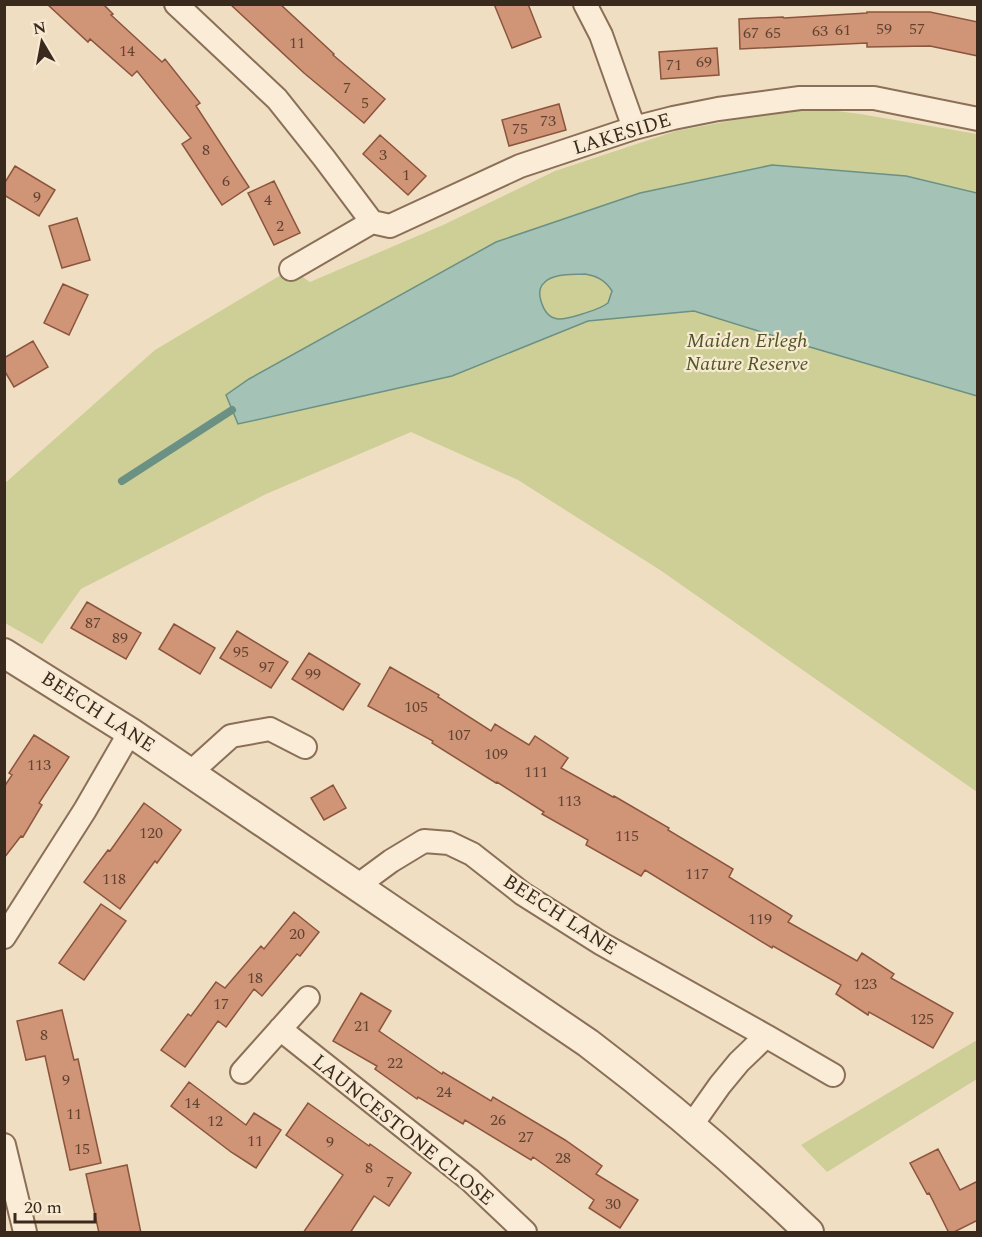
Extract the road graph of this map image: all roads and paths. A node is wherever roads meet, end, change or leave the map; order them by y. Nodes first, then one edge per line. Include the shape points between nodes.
1 (176, 4) edge
2 (585, 4) edge
3 (978, 119) edge
4 (634, 128) junction
5 (372, 222) junction
6 (291, 269) dead end
7 (4, 653) edge
8 (130, 732) junction
9 (305, 747) dead end
10 (190, 773) junction
11 (357, 886) junction
12 (5, 934) edge
13 (308, 998) dead end
14 (280, 1029) junction
15 (766, 1036) junction
16 (242, 1072) dead end
17 (833, 1075) dead end
18 (691, 1126) junction
19 (4, 1145) edge
20 (25, 1233) edge
21 (525, 1233) edge
22 (809, 1233) edge

1 - 5 street via 277,99
2 - 4 street via 601,35
3 - 4 street, LAKESIDE via 874,98 800,98 673,117
4 - 5 street, LAKESIDE via 520,166 390,226
5 - 6 street, LAKESIDE
7 - 8 street, BEECH LANE
8 - 10 street, BEECH LANE
8 - 12 street
9 - 10 street via 270,729 231,736
10 - 11 street, BEECH LANE
11 - 15 street, BEECH LANE via 424,841 449,843 472,854 523,894 602,944
11 - 18 street, BEECH LANE via 588,1043
13 - 14 street
14 - 16 street
14 - 21 street, LAUNCESTONE CLOSE via 470,1180
15 - 17 street, BEECH LANE
15 - 18 street via 739,1062
18 - 22 street, BEECH LANE
19 - 20 street

